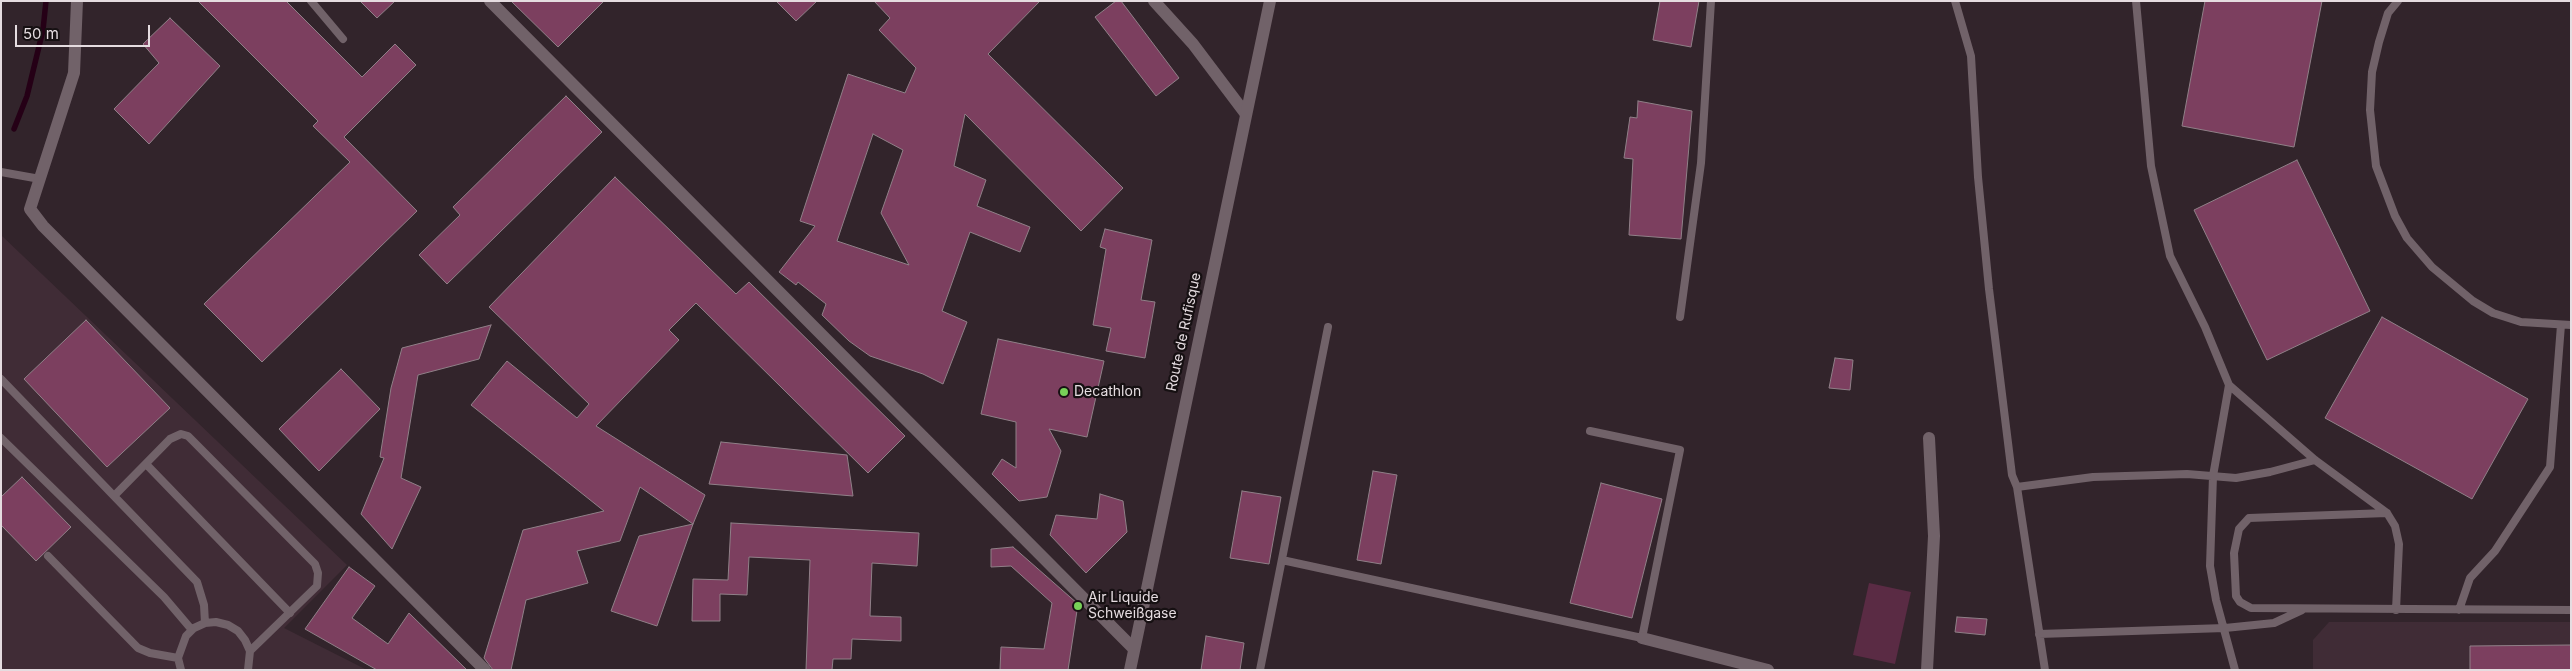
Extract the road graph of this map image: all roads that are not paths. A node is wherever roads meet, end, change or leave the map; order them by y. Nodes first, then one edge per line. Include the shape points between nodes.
1 (78, 1) edge
2 (311, 1) edge
3 (490, 1) edge
4 (1154, 1) edge
5 (1270, 1) edge
6 (1710, 1) edge
7 (1955, 1) edge
8 (2136, 1) edge
9 (2398, 1) edge
10 (343, 39) dead end
11 (1245, 113) junction
12 (1, 172) edge
13 (40, 179) junction
14 (1680, 317) dead end
15 (2562, 325) junction
16 (2571, 325) edge
17 (1328, 327) dead end
18 (1, 379) edge
19 (2229, 385) junction
20 (1590, 431) dead end
21 (1, 438) edge
22 (1929, 438) dead end
23 (2315, 460) junction
24 (146, 464) junction
25 (2213, 476) junction
26 (2017, 487) junction
27 (114, 496) junction
28 (2387, 513) junction
29 (48, 556) dead end
30 (1282, 560) junction
31 (2304, 609) junction
32 (2396, 610) junction
33 (2459, 610) junction
34 (2571, 610) edge
35 (290, 613) junction
36 (205, 623) junction
37 (2225, 628) junction
38 (192, 630) junction
39 (2040, 634) junction
40 (1642, 638) junction
41 (1134, 649) junction
42 (250, 651) junction
43 (178, 658) junction
44 (181, 670) edge
45 (248, 670) edge
46 (486, 670) edge
47 (1130, 670) edge
48 (1260, 670) edge
49 (1768, 670) edge
50 (1927, 670) edge
51 (2045, 670) edge
52 (2235, 670) edge

1 - 13 street via 74,73
2 - 10 lane
3 - 41 street
4 - 11 street via 1193,44
5 - 11 street, Route de Rufisque
6 - 14 lane via 1701,163
7 - 26 lane via 1971,56 1986,261 2012,475
8 - 19 lane via 2151,166 2170,256
9 - 15 lane via 2388,13 2379,42 2372,72 2370,110 2376,166 2395,216 2407,238 2432,268 2473,301 2521,322
11 - 41 street, Route de Rufisque
12 - 13 lane
13 - 46 street via 30,209 43,226
15 - 16 lane
15 - 33 lane via 2550,467 2496,551 2470,578
17 - 30 lane
18 - 27 lane
19 - 23 lane
19 - 25 lane
20 - 40 lane via 1680,450
21 - 38 lane via 164,597
22 - 50 street via 1934,536
23 - 25 lane via 2236,478
23 - 28 lane
24 - 27 lane
24 - 35 lane
24 - 35 lane via 170,440 181,434 188,436 315,564 318,586
25 - 26 lane via 2093,477
25 - 37 lane via 2210,566
26 - 39 lane
27 - 36 lane via 197,582 204,604
28 - 31 lane via 2254,516 2244,522 2234,553 2235,586 2240,602 2251,608
28 - 32 lane via 2395,526 2399,544
29 - 43 lane via 138,648
30 - 40 lane
30 - 48 lane
31 - 32 lane
31 - 37 lane via 2274,623
32 - 33 lane
33 - 34 lane
35 - 42 lane
36 - 38 lane
36 - 42 lane via 222,623 238,631
37 - 39 lane
37 - 52 lane
38 - 43 lane via 180,646
39 - 51 lane
40 - 49 street
41 - 47 street, Route de Rufisque
42 - 45 lane
43 - 44 lane

